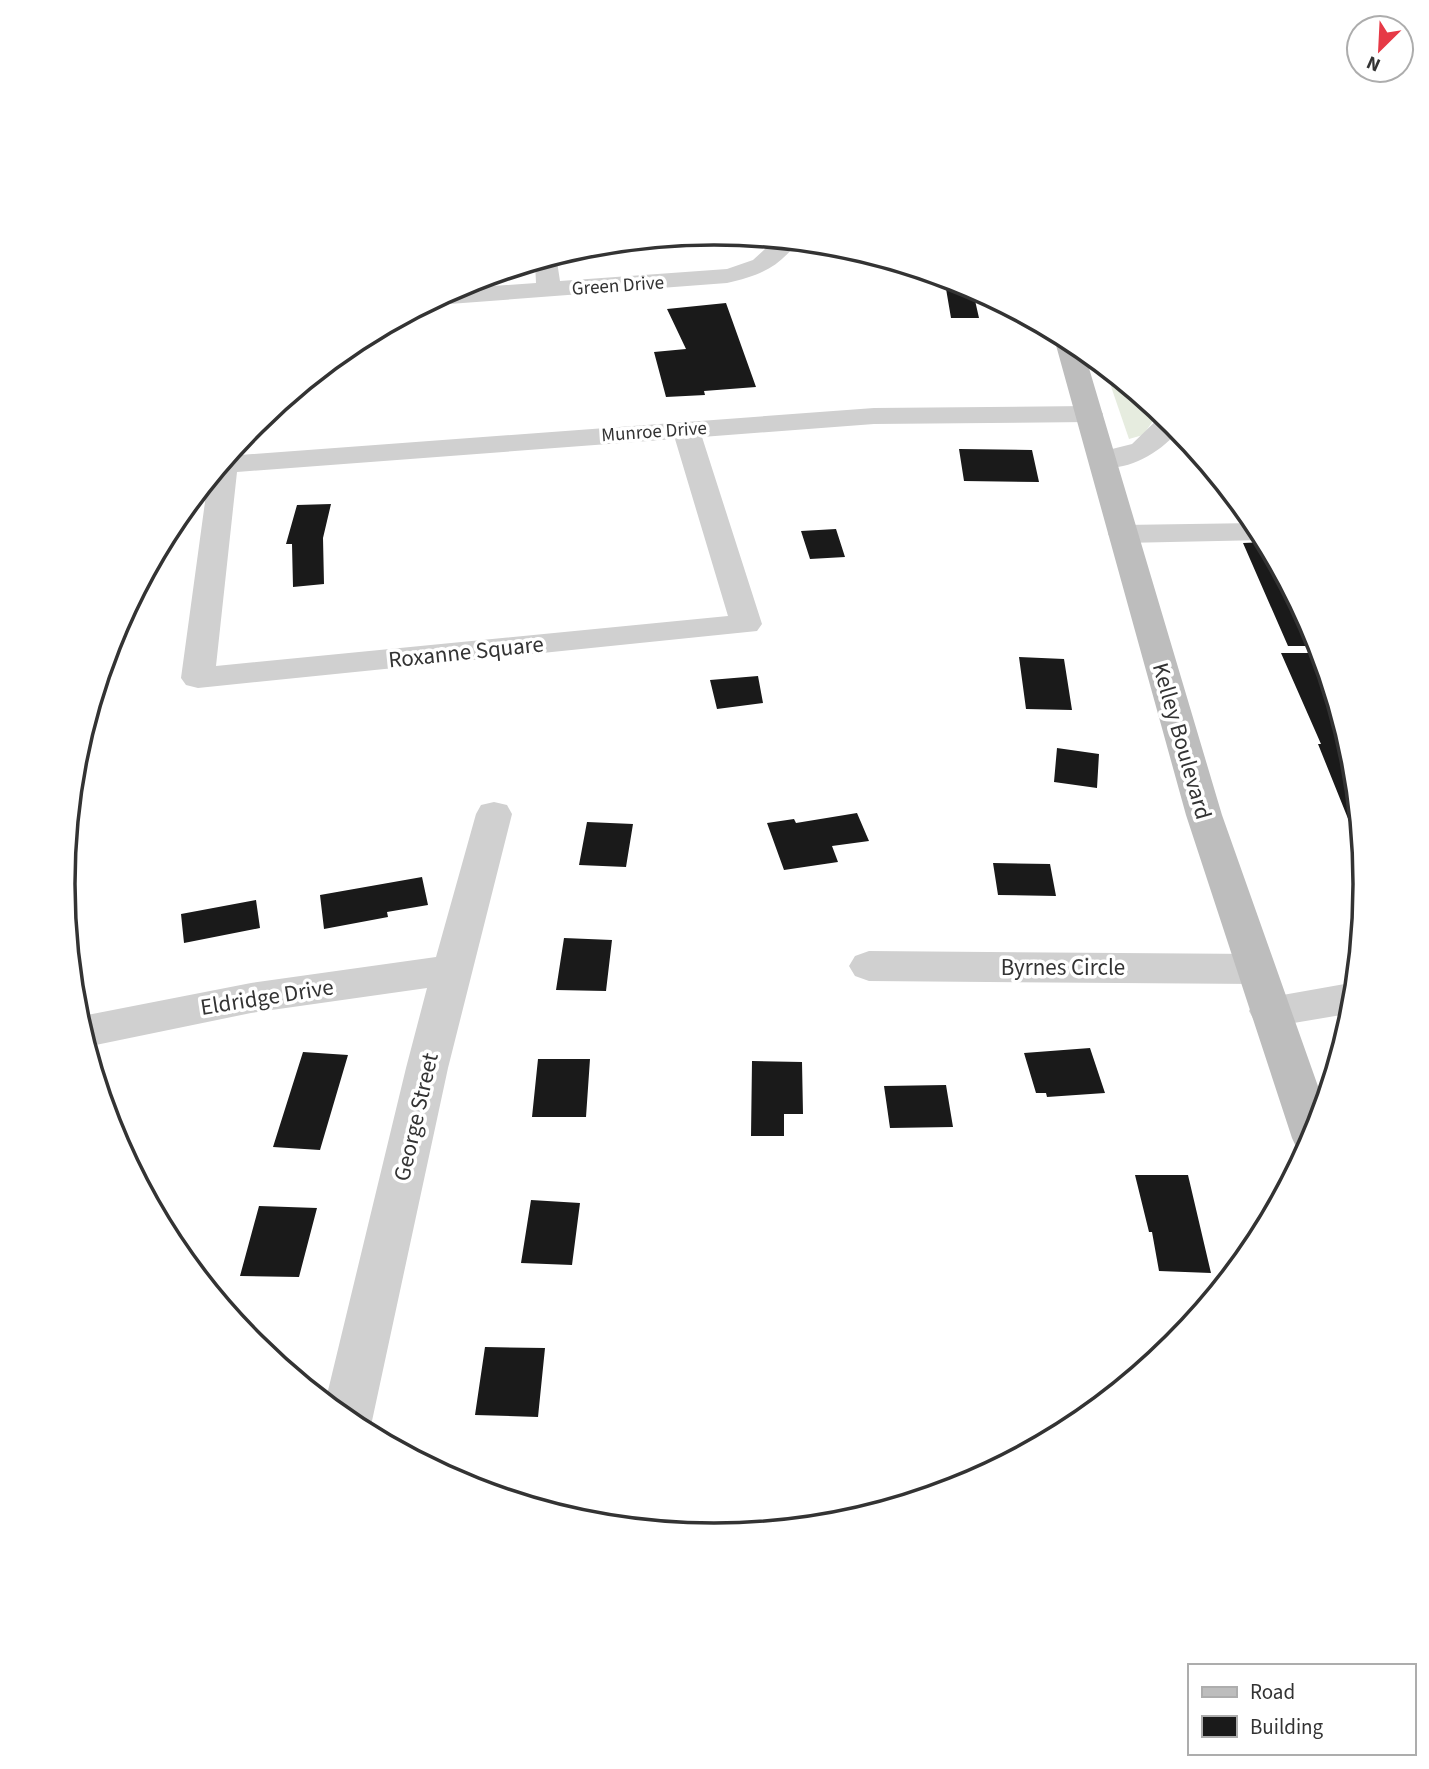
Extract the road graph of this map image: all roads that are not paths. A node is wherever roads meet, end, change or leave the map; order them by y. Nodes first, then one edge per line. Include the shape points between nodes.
1 (779, 249) edge
2 (547, 268) edge
3 (549, 290) junction
4 (466, 296) edge
5 (1072, 354) edge
6 (1089, 414) junction
7 (686, 429) junction
8 (1165, 430) edge
9 (1102, 460) junction
10 (233, 464) edge
11 (220, 479) edge
12 (1248, 532) edge
13 (1123, 534) junction
14 (494, 814) dead end
15 (869, 966) dead end
16 (1256, 969) junction
17 (453, 970) junction
18 (1343, 998) edge
19 (1270, 1011) junction
20 (93, 1030) edge
21 (1308, 1121) edge
22 (349, 1409) edge

1 - 3 street, Green Drive via 768,262 743,273 692,281
2 - 3 street
3 - 4 street, Green Drive
5 - 6 main road, Kelley Boulevard
6 - 7 street, Munroe Drive via 874,416
6 - 9 main road, Kelley Boulevard
7 - 10 street, Munroe Drive
7 - 11 street, Roxanne Square via 746,624 198,678
8 - 9 street via 1134,456
9 - 13 main road, Kelley Boulevard
12 - 13 street
13 - 16 main road, Kelley Boulevard via 1204,815
14 - 17 street, George Street
15 - 16 street, Byrnes Circle
16 - 19 main road, Kelley Boulevard
17 - 20 street, Eldridge Drive via 251,998
17 - 22 street, George Street
18 - 19 street
19 - 21 main road, Kelley Boulevard

